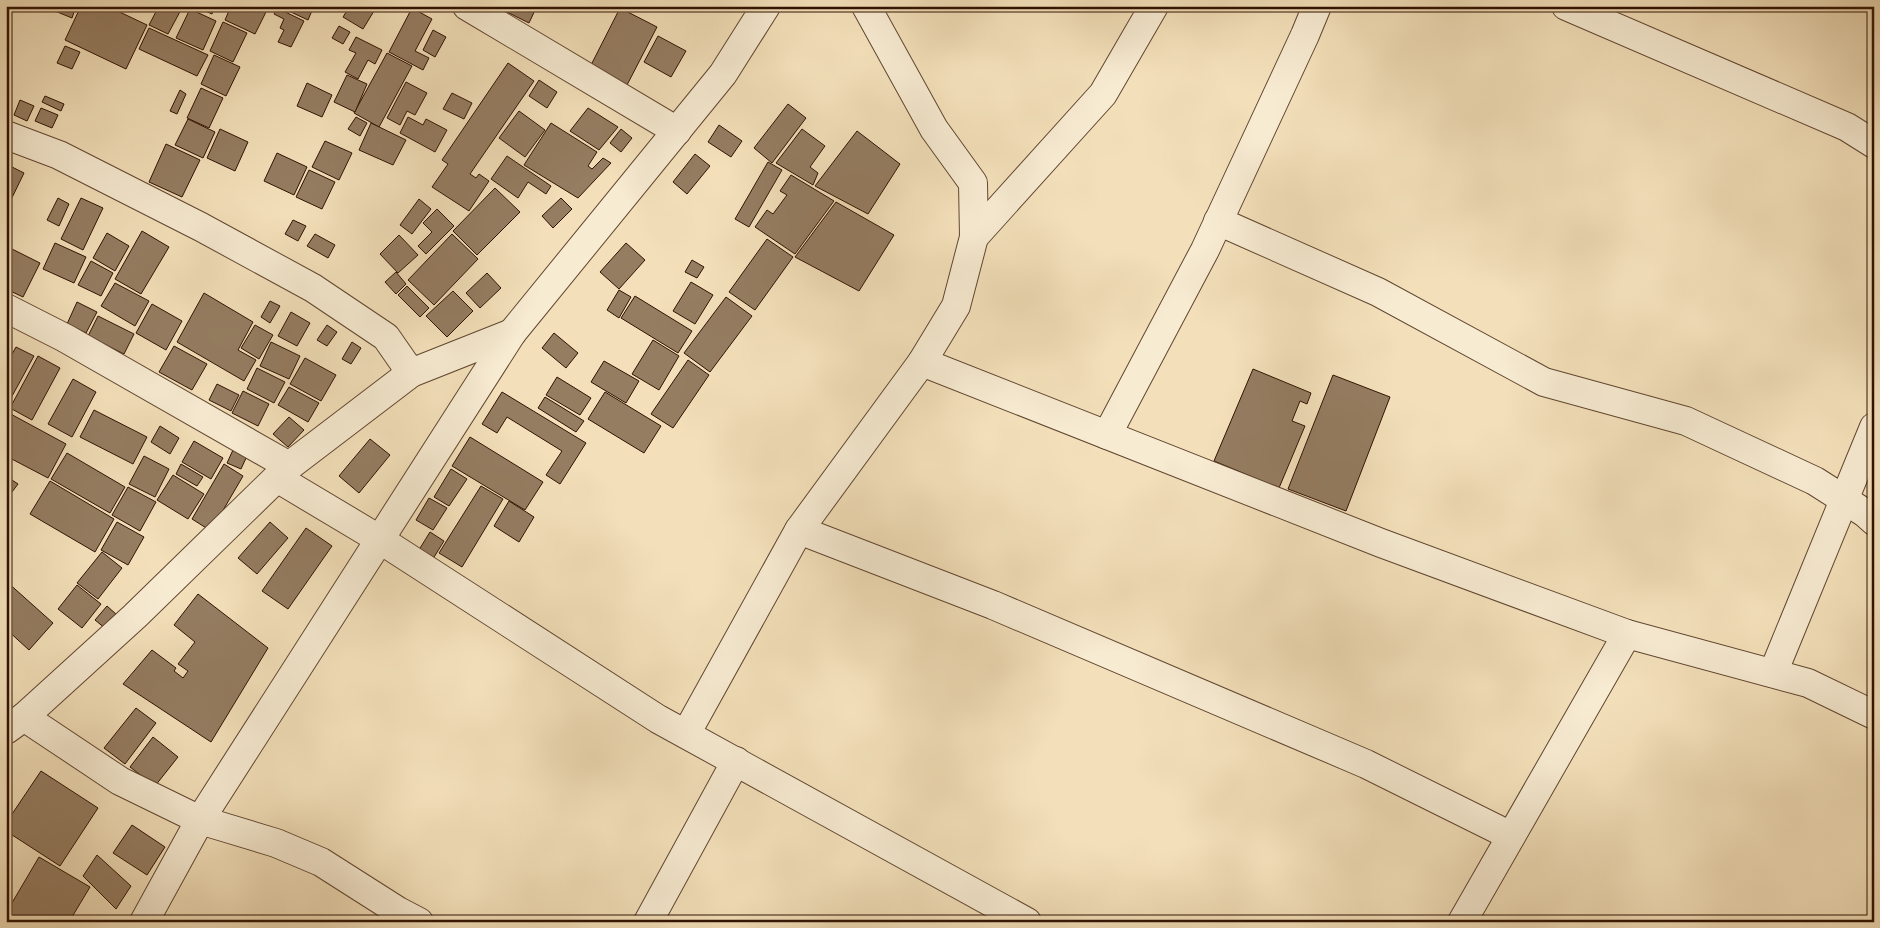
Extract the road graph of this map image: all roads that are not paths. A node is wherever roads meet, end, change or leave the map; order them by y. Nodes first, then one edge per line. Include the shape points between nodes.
1 (467, 6) edge
2 (766, 6) edge
3 (866, 6) edge
4 (1154, 6) edge
5 (1317, 6) edge
6 (1566, 6) edge
7 (677, 131) junction
8 (6, 135) edge
9 (1874, 144) edge
10 (1218, 221) junction
11 (974, 237) junction
12 (6, 308) edge
13 (512, 333) junction
14 (922, 362) junction
15 (411, 372) junction
16 (1874, 427) edge
17 (1107, 435) junction
18 (283, 472) junction
19 (1844, 500) junction
20 (1874, 521) edge
21 (799, 530) junction
22 (378, 539) junction
23 (1627, 634) junction
24 (1773, 673) junction
25 (1874, 715) edge
26 (15, 724) edge
27 (686, 734) junction
28 (736, 761) junction
29 (200, 820) junction
30 (1511, 836) junction
31 (144, 922) edge
32 (419, 922) edge
33 (648, 922) edge
34 (1027, 922) edge
35 (1462, 922) edge

1 - 7 street
2 - 7 street via 723,74
3 - 11 street via 934,129 973,183
4 - 11 street via 1103,94
5 - 10 street
6 - 9 street via 1847,127
7 - 13 street
8 - 15 street via 59,155 313,288 386,337
10 - 17 street
10 - 19 street via 1378,292 1544,382 1686,421 1815,481
11 - 14 street via 956,306
12 - 18 street via 65,338
13 - 15 street
13 - 22 street
14 - 17 street
14 - 21 street
15 - 18 street
16 - 19 street
17 - 23 street via 1380,543
18 - 22 street
18 - 26 street via 134,616
19 - 20 street
19 - 24 street
21 - 27 street
21 - 30 street via 993,605 1366,764
22 - 27 street
22 - 29 street
23 - 24 street
23 - 30 street
24 - 25 street via 1808,683
26 - 29 street
27 - 28 street
28 - 33 street
28 - 34 street
29 - 31 street
29 - 32 street via 276,843 321,862
30 - 35 street

